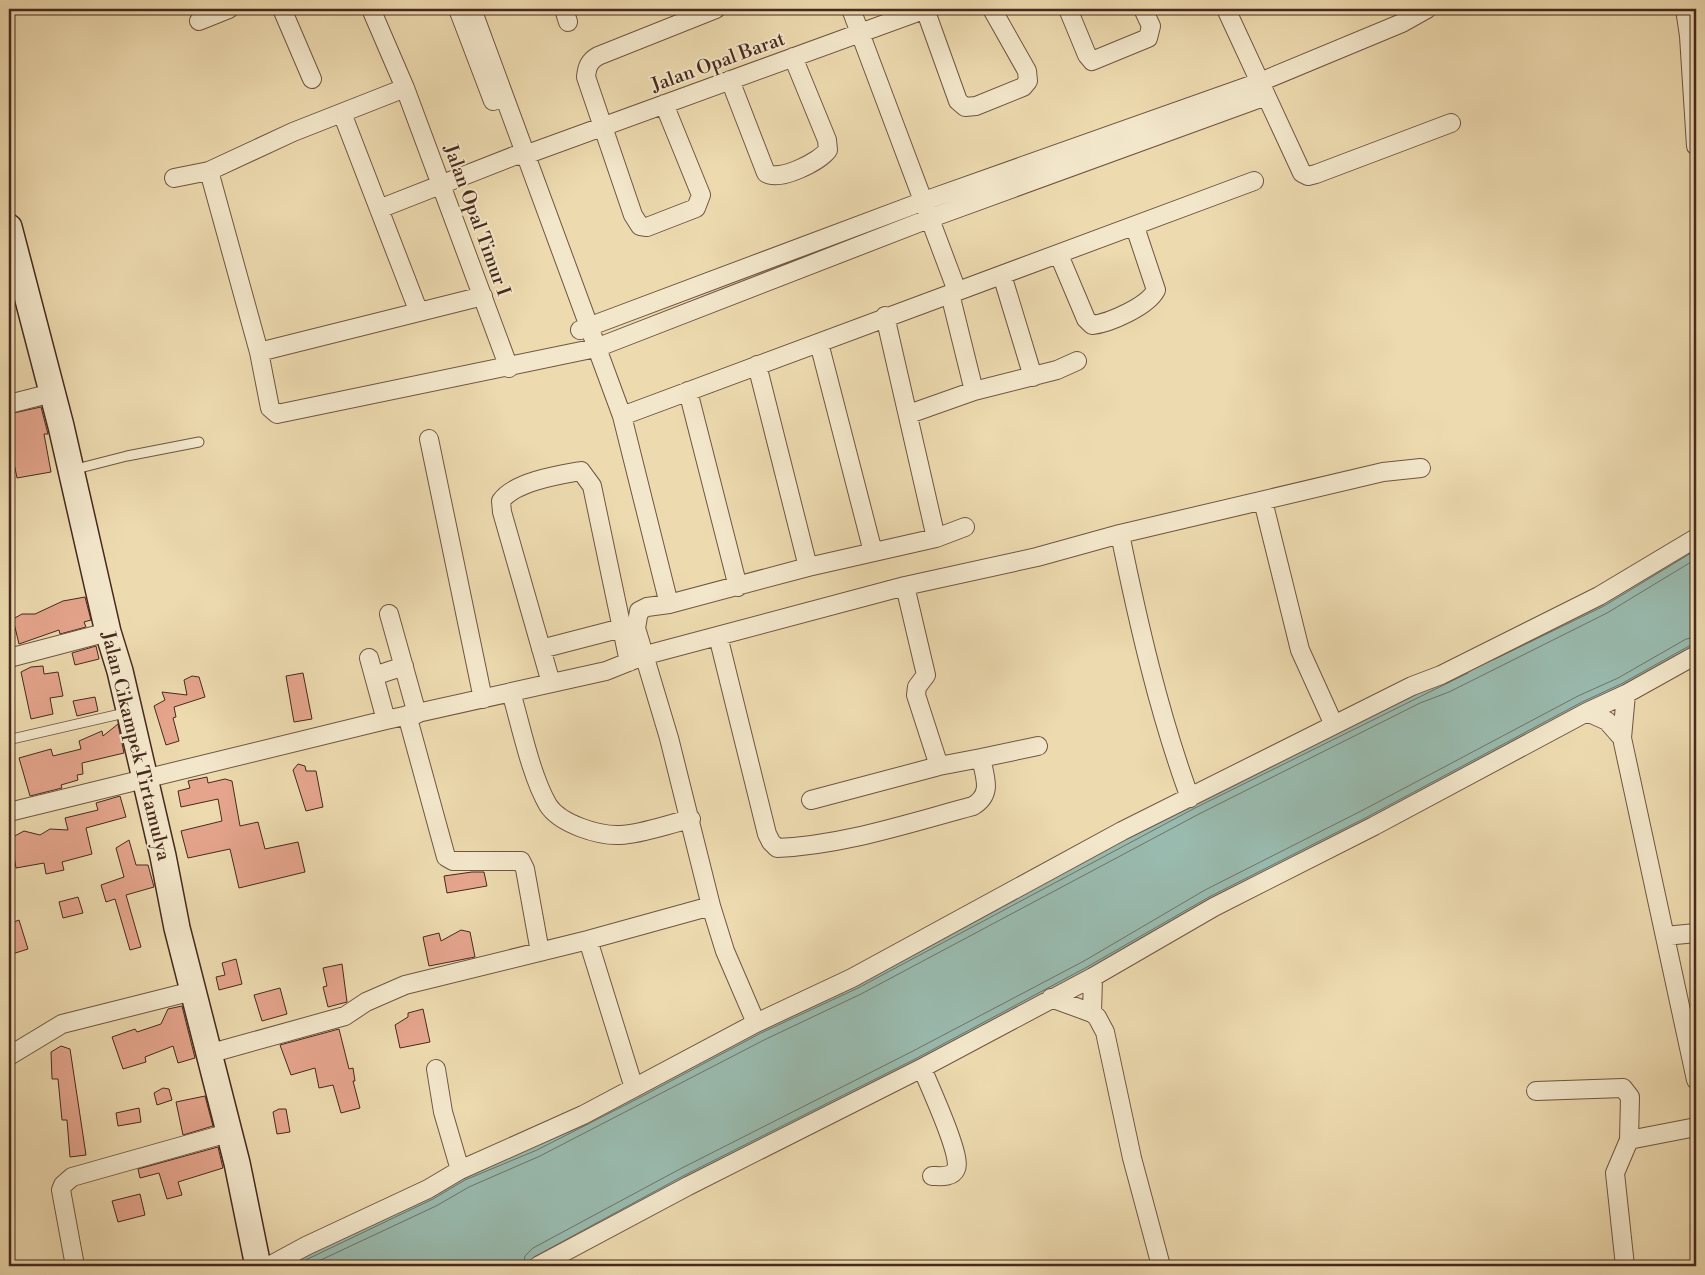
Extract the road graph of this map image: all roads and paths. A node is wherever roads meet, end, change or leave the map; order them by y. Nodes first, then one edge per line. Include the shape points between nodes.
1 (228, 9) edge
2 (282, 9) edge
3 (370, 9) edge
4 (458, 9) edge
5 (472, 9) edge
6 (716, 9) edge
7 (851, 9) edge
8 (925, 9) edge
9 (992, 9) edge
10 (1068, 9) edge
11 (1143, 9) edge
12 (1226, 9) edge
13 (1427, 9) edge
14 (1685, 9) edge
15 (198, 21) dead end
16 (861, 32) junction
17 (1693, 36) edge
18 (793, 57) junction
19 (312, 79) dead end
20 (730, 80) junction
21 (405, 88) junction
22 (1263, 89) junction
23 (664, 104) junction
24 (342, 113) junction
25 (1451, 123) dead end
26 (603, 126) junction
27 (1696, 146) edge
28 (520, 155) junction
29 (209, 171) junction
30 (174, 178) dead end
31 (1254, 181) dead end
32 (441, 185) junction
33 (924, 201) junction
34 (379, 209) junction
35 (931, 218) junction
36 (9, 227) edge
37 (1135, 227) junction
38 (1059, 255) junction
39 (13, 259) edge
40 (1002, 275) junction
41 (953, 292) junction
42 (483, 296) junction
43 (418, 310) junction
44 (885, 316) junction
45 (585, 329) junction
46 (818, 343) junction
47 (592, 348) junction
48 (259, 352) junction
49 (1077, 361) dead end
50 (756, 365) junction
51 (509, 368) junction
52 (1033, 377) junction
53 (688, 391) junction
54 (974, 391) junction
55 (52, 393) junction
56 (9, 404) edge
57 (909, 414) junction
58 (622, 416) junction
59 (429, 439) dead end
60 (199, 442) dead end
61 (1421, 468) dead end
62 (70, 471) junction
63 (1262, 502) junction
64 (965, 527) dead end
65 (1120, 534) junction
66 (936, 538) junction
67 (1696, 538) edge
68 (873, 552) junction
69 (808, 568) junction
70 (905, 586) junction
71 (738, 587) junction
72 (669, 604) junction
73 (389, 614) dead end
74 (622, 628) junction
75 (108, 632) junction
76 (718, 636) junction
77 (541, 649) junction
78 (646, 655) junction
79 (1696, 655) edge
80 (9, 658) edge
81 (368, 658) dead end
82 (629, 662) junction
83 (404, 666) junction
84 (374, 676) junction
85 (551, 683) junction
86 (511, 692) junction
87 (1626, 694) junction
88 (483, 699) junction
89 (129, 712) junction
90 (1587, 712) junction
91 (412, 714) junction
92 (386, 720) junction
93 (1334, 725) junction
94 (1622, 738) junction
95 (12, 740) dead end
96 (1038, 746) dead end
97 (981, 758) junction
98 (939, 766) junction
99 (144, 779) junction
100 (1190, 798) junction
101 (811, 800) dead end
102 (9, 812) edge
103 (691, 819) junction
104 (711, 906) junction
105 (1696, 933) edge
106 (1665, 936) junction
107 (588, 940) junction
108 (540, 952) junction
109 (1093, 977) junction
110 (193, 991) junction
111 (1051, 998) junction
112 (1092, 1013) junction
113 (756, 1023) junction
114 (208, 1054) junction
115 (9, 1056) edge
116 (922, 1068) junction
117 (436, 1069) dead end
118 (1696, 1080) edge
119 (634, 1088) junction
120 (1536, 1091) dead end
121 (1696, 1127) edge
122 (228, 1133) junction
123 (1629, 1140) junction
124 (460, 1170) junction
125 (932, 1176) dead end
126 (75, 1266) edge
127 (258, 1266) edge
128 (269, 1266) edge
129 (538, 1266) edge
130 (1161, 1266) edge
131 (1625, 1266) edge

1 - 15 street
2 - 19 street
3 - 21 street, Jalan Opal Timur I
4 - 28 street
5 - 28 street
6 - 26 street via 592,59 586,77
7 - 16 street
8 - 9 street via 958,101 965,107 976,106 1023,87 1028,81 1027,71
8 - 16 street, Jalan Opal Barat
10 - 11 street via 1092,60 1148,38 1151,26
12 - 22 street
13 - 22 street
14 - 17 street
16 - 18 street, Jalan Opal Barat
16 - 33 street
17 - 27 street
18 - 20 street, Jalan Opal Barat
18 - 20 street via 827,140 828,150 816,162 769,175
20 - 23 street, Jalan Opal Barat
21 - 24 street
21 - 32 street, Jalan Opal Timur I
22 - 25 street via 1302,173 1308,176
22 - 33 street
22 - 35 street
23 - 26 street, Jalan Opal Barat
23 - 26 street via 701,195 696,208 689,213 647,227 640,226
24 - 29 street
24 - 34 street
26 - 28 street, Jalan Opal Barat
28 - 32 street, Jalan Opal Barat
28 - 45 street
29 - 30 street
29 - 48 street
31 - 37 street
32 - 34 street, Jalan Opal Barat
32 - 42 street, Jalan Opal Timur I
33 - 35 street
33 - 45 street
34 - 43 street
35 - 41 street
35 - 47 street
36 - 39 street, Jalan Cikampek Tirtamulya
37 - 38 street
37 - 38 street via 1156,290 1152,299 1102,324 1092,325 1086,319
38 - 40 street
39 - 55 street, Jalan Cikampek Tirtamulya
40 - 41 street
40 - 52 street
41 - 44 street
41 - 54 street
42 - 43 street
42 - 51 street, Jalan Opal Timur I
43 - 48 street
44 - 46 street
44 - 57 street
45 - 47 street
46 - 50 street
46 - 68 street
47 - 51 street
47 - 58 street
48 - 51 street via 270,408 277,414
49 - 52 street
50 - 53 street
50 - 69 street
52 - 54 street
53 - 58 street
53 - 71 street
54 - 57 street
55 - 56 street
55 - 62 street, Jalan Cikampek Tirtamulya
57 - 66 street
58 - 72 street
59 - 88 street
60 - 62 lane
61 - 63 street via 1383,472
62 - 75 street, Jalan Cikampek Tirtamulya
63 - 65 street
63 - 93 street via 1300,650
64 - 66 street
65 - 70 street via 1037,557
65 - 100 street via 1173,752
66 - 68 street
67 - 93 street via 1599,596
68 - 69 street
69 - 71 street
70 - 76 street
70 - 98 street via 926,675 917,687 916,695
71 - 72 street
72 - 78 street via 639,611 636,628
73 - 83 street
74 - 77 street
74 - 77 street via 592,486 580,471 523,485 506,493 500,501
74 - 82 street
75 - 80 street
75 - 89 street, Jalan Cikampek Tirtamulya
76 - 78 street
76 - 97 street via 767,834 778,848 856,837 973,806 985,797 987,788
77 - 85 street
78 - 82 street
78 - 103 street
79 - 87 street
81 - 84 street
82 - 85 street
83 - 84 street
83 - 91 street
84 - 92 street
85 - 86 street
86 - 88 street
86 - 103 street via 539,784 549,806 572,824 620,835
87 - 90 street
87 - 94 street
88 - 91 street
89 - 95 lane
89 - 99 street, Jalan Cikampek Tirtamulya
90 - 94 street via 1607,721
90 - 109 street via 1374,826 1214,906
91 - 92 street
91 - 108 street via 446,857 453,861 521,861
92 - 99 street
93 - 100 street
94 - 106 street
96 - 97 street
97 - 98 street
98 - 101 street
99 - 102 street
99 - 110 street, Jalan Cikampek Tirtamulya
100 - 113 street via 1122,831 852,978
103 - 104 street
104 - 107 street
104 - 113 street via 725,951
105 - 106 street
106 - 118 street
107 - 108 street
107 - 119 street
108 - 114 street via 405,985 366,1002 345,1016
109 - 111 street
109 - 112 street
110 - 114 street, Jalan Cikampek Tirtamulya
110 - 115 street via 62,1024
111 - 112 street
111 - 116 street
112 - 130 street via 1097,1017 1108,1046 1132,1158
113 - 119 street
114 - 122 street, Jalan Cikampek Tirtamulya
116 - 125 street via 947,1126 958,1164 950,1175
116 - 129 street
117 - 124 street via 442,1112
119 - 124 street via 532,1139
120 - 123 street via 1623,1088 1630,1097
121 - 123 street
122 - 126 street via 67,1180 61,1190
122 - 127 street, Jalan Cikampek Tirtamulya
123 - 131 street via 1615,1173
124 - 128 street via 428,1189

